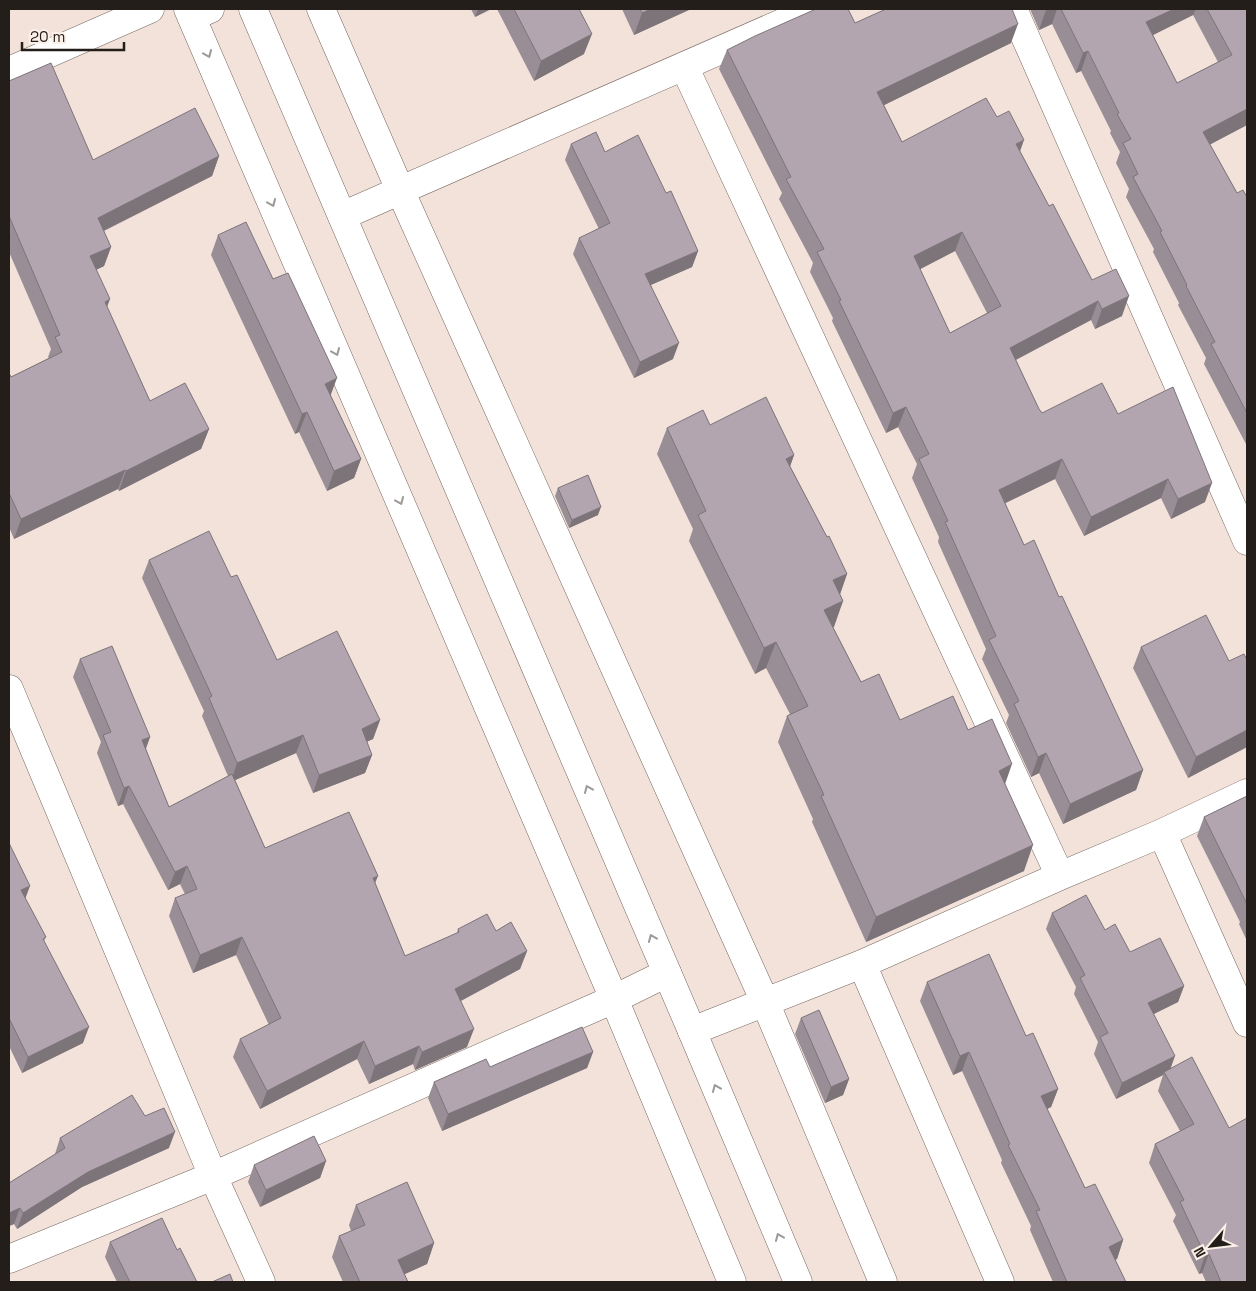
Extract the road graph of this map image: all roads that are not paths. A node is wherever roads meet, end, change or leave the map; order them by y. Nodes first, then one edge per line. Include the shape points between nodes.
1 (150, 9) edge
2 (253, 9) edge
3 (321, 9) edge
4 (814, 9) edge
5 (1013, 9) edge
6 (197, 11) edge
7 (684, 66) junction
8 (9, 72) edge
9 (400, 190) junction
10 (342, 216) junction
11 (1247, 542) edge
12 (9, 689) edge
13 (1247, 793) edge
14 (1162, 834) junction
15 (1060, 876) junction
16 (862, 964) junction
17 (667, 973) junction
18 (614, 999) junction
19 (765, 1002) junction
20 (1247, 1023) edge
21 (692, 1031) junction
22 (213, 1176) junction
23 (9, 1259) edge
24 (261, 1282) edge
25 (732, 1282) edge
26 (798, 1282) edge
27 (884, 1282) edge
28 (1000, 1282) edge

1 - 8 street
2 - 10 street
3 - 9 street
4 - 7 street
5 - 11 street
6 -> 18 street
7 - 9 street
7 - 15 street
9 - 10 street
9 - 19 street
17 -> 10 street
12 - 22 street
13 - 14 street
14 - 15 street
14 - 20 street
15 - 16 street
16 - 19 street
16 - 28 street
17 - 18 street
17 - 21 street
18 - 22 street
18 - 25 street
19 - 21 street
19 - 27 street
26 -> 21 street
22 - 23 street
22 - 24 street

